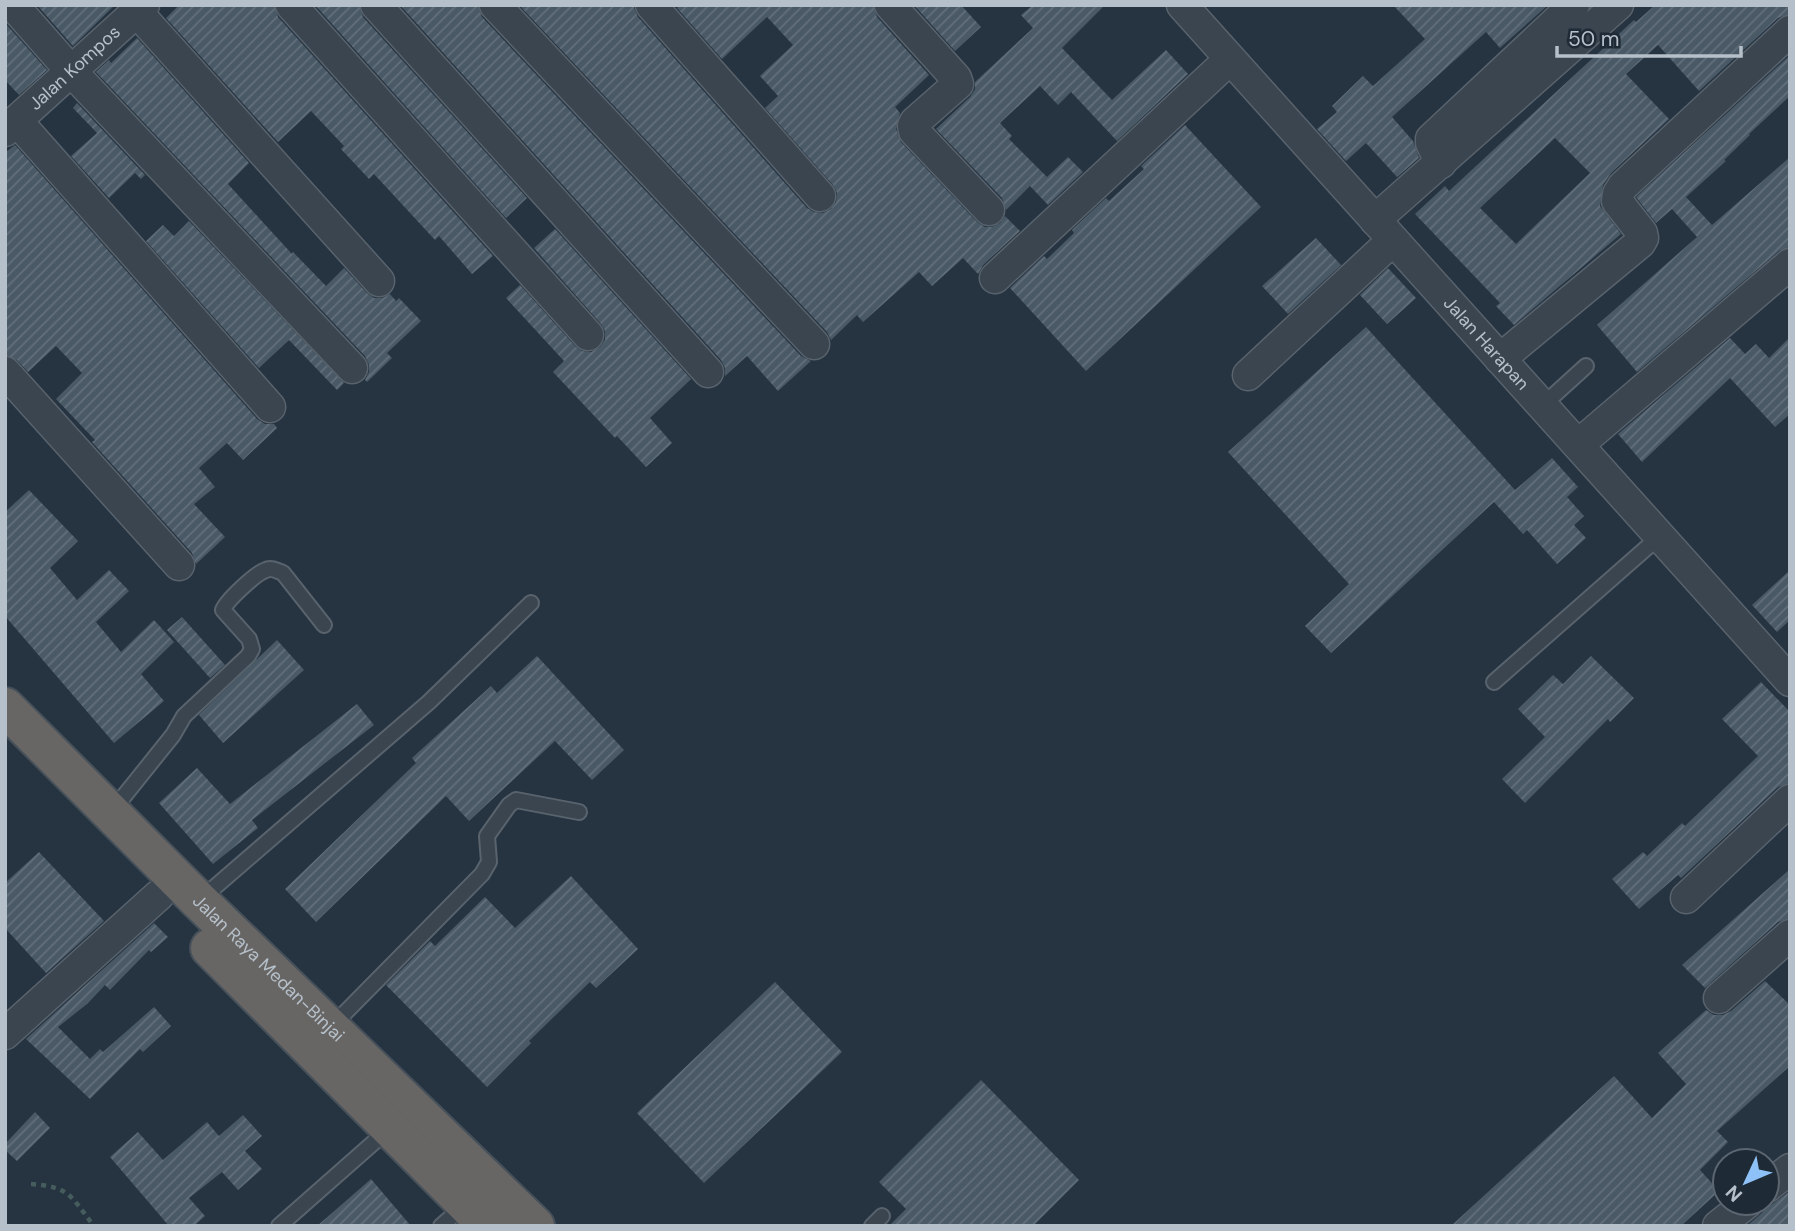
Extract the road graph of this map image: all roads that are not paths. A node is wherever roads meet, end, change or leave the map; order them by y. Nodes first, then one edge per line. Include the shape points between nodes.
1 (13, 5) edge
2 (292, 5) edge
3 (376, 5) edge
4 (495, 5) edge
5 (651, 5) edge
6 (890, 5) edge
7 (1182, 5) edge
8 (1574, 5) edge
9 (1618, 5) edge
10 (141, 9) edge
11 (1790, 31) edge
12 (1230, 59) junction
13 (71, 71) junction
14 (11, 126) edge
15 (1441, 163) junction
16 (820, 196) dead end
17 (989, 210) dead end
18 (1384, 230) junction
19 (1790, 264) edge
20 (995, 278) dead end
21 (379, 281) dead end
22 (588, 335) dead end
23 (814, 344) dead end
24 (1500, 359) junction
25 (1586, 366) dead end
26 (352, 368) dead end
27 (5, 372) edge
28 (708, 372) dead end
29 (1248, 375) dead end
30 (1542, 406) junction
31 (270, 407) dead end
32 (1577, 445) junction
33 (1660, 536) junction
34 (179, 565) dead end
35 (531, 603) dead end
36 (324, 625) dead end
37 (1783, 661) edge
38 (1494, 682) dead end
39 (5, 708) edge
40 (5, 745) edge
41 (1790, 800) edge
42 (579, 812) dead end
43 (111, 813) junction
44 (151, 876) junction
45 (1686, 898) dead end
46 (199, 901) junction
47 (1790, 935) edge
48 (1719, 998) dead end
49 (5, 1034) edge
50 (321, 1038) junction
51 (390, 1128) junction
52 (465, 1218) edge
53 (279, 1226) edge
54 (535, 1226) edge

1 - 13 street
2 - 22 street
3 - 28 street
4 - 23 street
5 - 16 street
6 - 17 street via 958,84 915,122 914,131
7 - 12 street, Jalan Harapan
8 - 15 street via 1432,139 1430,144
9 - 15 street
10 - 13 street, Jalan Kompos
10 - 21 street
11 - 24 street via 1623,186 1617,201 1642,233 1640,243
12 - 18 street, Jalan Harapan
12 - 20 street
13 - 14 street, Jalan Kompos
13 - 26 street
14 - 31 street
15 - 18 street
18 - 24 street, Jalan Harapan
18 - 29 street
19 - 32 street
24 - 30 street, Jalan Harapan
25 - 30 lane
27 - 34 street
30 - 32 street, Jalan Harapan
32 - 33 street, Jalan Harapan
33 - 37 street, Jalan Harapan
33 - 38 lane
35 - 46 lane via 429,702
36 - 43 lane via 275,569 266,569 228,600 223,610 249,639 252,649 184,716
39 - 43 highway, Jalan Raya Medan-Binjai
40 - 44 highway, Jalan Raya Medan-Binjai
41 - 45 street
42 - 50 lane via 516,800 509,805 486,836 489,862 482,874
43 - 44 highway, Jalan Raya Medan-Binjai
44 - 46 highway, Jalan Raya Medan-Binjai
44 - 49 street
44 - 50 highway, Jalan Raya Medan-Binjai
46 - 50 highway, Jalan Raya Medan-Binjai
47 - 48 street
50 - 51 highway, Jalan Raya Medan-Binjai
50 - 54 highway, Jalan Raya Medan-Binjai
51 - 52 highway, Jalan Raya Medan-Binjai
51 - 53 lane

